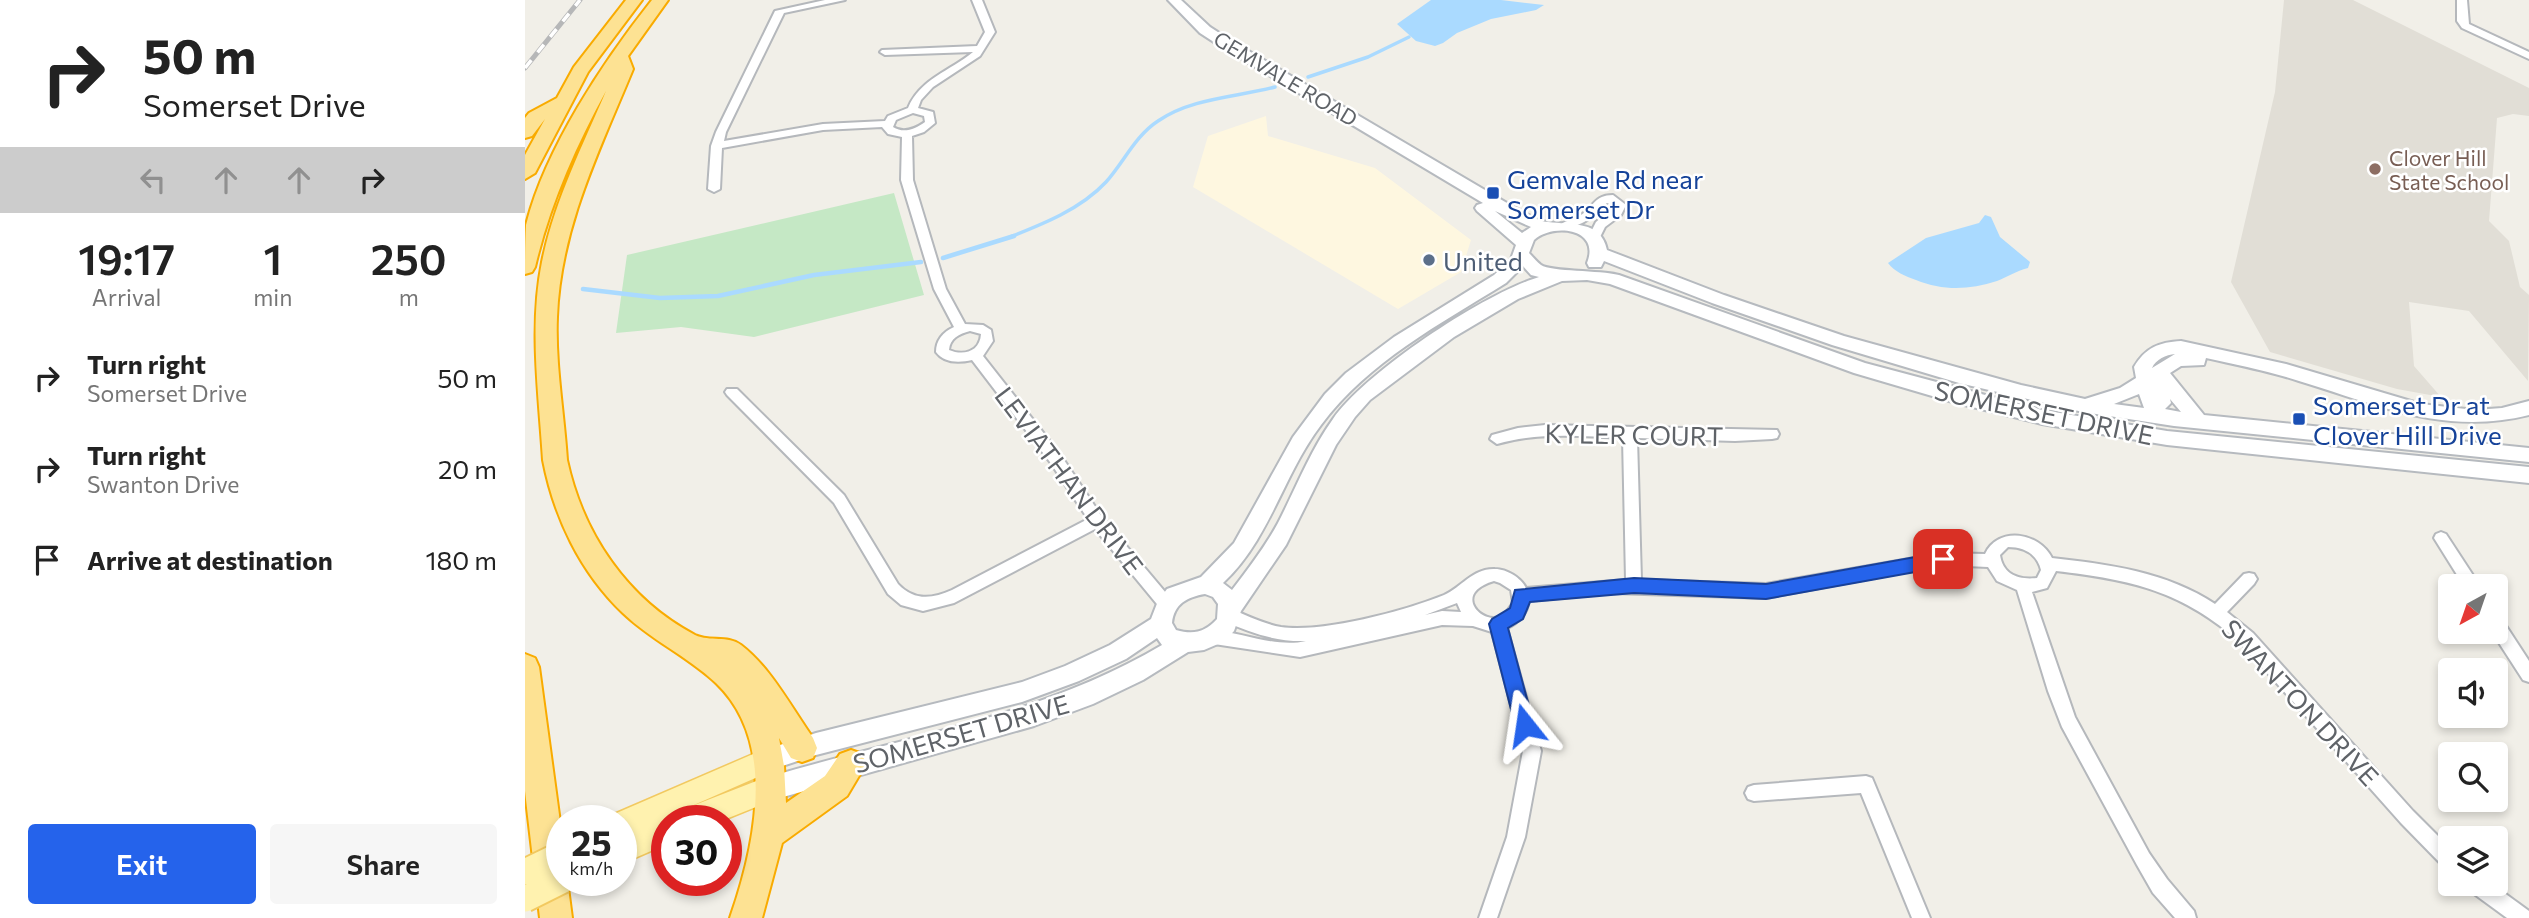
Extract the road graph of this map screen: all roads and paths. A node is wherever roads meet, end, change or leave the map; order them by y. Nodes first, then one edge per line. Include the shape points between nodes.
1 (634, 0) edge
2 (660, 0) edge
3 (840, 0) edge
4 (977, 0) edge
5 (1174, 0) edge
6 (2462, 0) edge
7 (981, 49) junction
8 (885, 52) dead end
9 (619, 55) junction
10 (2529, 55) edge
11 (563, 100) junction
12 (912, 110) junction
13 (887, 124) junction
14 (525, 132) edge
15 (907, 134) junction
16 (716, 146) junction
17 (1404, 149) junction
18 (525, 173) edge
19 (714, 189) dead end
20 (1597, 206) junction
21 (1614, 213) junction
22 (1566, 225) junction
23 (1544, 227) junction
24 (1597, 245) junction
25 (1522, 248) junction
26 (525, 267) edge
27 (1567, 275) junction
28 (961, 329) junction
29 (974, 354) junction
30 (2152, 377) junction
31 (732, 392) dead end
32 (2085, 406) junction
33 (2529, 408) edge
34 (2161, 417) junction
35 (2198, 421) junction
36 (1630, 431) junction
37 (1772, 434) dead end
38 (2167, 438) junction
39 (1497, 439) dead end
40 (2529, 455) edge
41 (2529, 475) edge
42 (1097, 521) junction
43 (2441, 538) dead end
44 (1993, 561) junction
45 (2048, 564) junction
46 (2464, 574) edge
47 (2249, 579) dead end
48 (1206, 585) junction
49 (1634, 586) junction
50 (2023, 586) junction
51 (1465, 592) junction
52 (1521, 595) junction
53 (1231, 612) junction
54 (2217, 612) junction
55 (1164, 614) junction
56 (1473, 619) junction
57 (1498, 624) junction
58 (1214, 637) junction
59 (2508, 643) edge
60 (1183, 644) junction
61 (692, 648) junction
62 (525, 667) edge
63 (2529, 675) edge
64 (802, 747) junction
65 (851, 764) junction
66 (768, 775) junction
67 (1754, 793) dead end
68 (716, 805) edge
69 (637, 819) edge
70 (770, 834) junction
71 (2438, 848) edge
72 (546, 862) edge
73 (525, 872) edge
74 (546, 888) edge
75 (2493, 896) edge
76 (525, 899) edge
77 (556, 918) edge
78 (746, 918) edge
79 (1488, 918) edge
80 (1921, 918) edge
81 (2187, 918) edge
82 (2522, 918) edge

1 - 11 highway
2 - 9 highway
3 - 16 street via 780,11
4 - 7 street via 990,32
5 - 17 main road, GEMVALE ROAD via 1215,36
6 - 10 street via 2465,26
7 - 8 street
7 - 12 street via 927,87
9 - 26 highway via 579,123 548,194
9 - 61 highway via 624,69 562,222 552,263 546,318 555,460 566,503 597,561 631,603
11 - 14 highway via 535,117
11 - 18 highway
12 - 13 street
12 - 15 street via 931,117 926,127
13 - 15 street via 891,132
13 - 16 street via 823,127
15 - 28 street via 907,180 940,289
16 - 19 street
17 - 23 main road, GEMVALE ROAD
17 - 25 main road, GEMVALE ROAD via 1495,216
20 - 21 street
20 - 21 street via 1609,195 1620,205
20 - 22 street via 1585,218
21 - 24 street via 1599,225
22 - 23 main road
22 - 24 main road, SOMERSET DRIVE via 1587,232
23 - 25 main road, SOMERSET DRIVE via 1527,236
24 - 27 main road, SOMERSET DRIVE via 1592,266
24 - 32 main road, SOMERSET DRIVE via 1640,270 1899,360
25 - 27 main road, SOMERSET DRIVE via 1537,271
25 - 48 main road, SOMERSET DRIVE via 1513,268 1500,279 1396,345 1329,402 1302,439 1240,554
27 - 38 main road, SOMERSET DRIVE via 1613,279 1849,364 1944,393 2081,425
27 - 53 main road, SOMERSET DRIVE via 1504,298 1365,394 1322,450 1284,530
28 - 29 street via 977,327 987,333 988,342
28 - 29 street via 944,340 942,352 952,358
29 - 42 street, LEVIATHAN DRIVE via 1055,458
30 - 32 main road via 2126,393
30 - 33 main road via 2177,360 2193,359 2449,415 2486,416
30 - 34 main road via 2150,403
30 - 35 main road
31 - 42 street via 839,499 893,589 913,603 933,604 957,595
32 - 34 main road, SOMERSET DRIVE
34 - 35 main road, SOMERSET DRIVE
34 - 38 main road
35 - 40 main road, SOMERSET DRIVE
36 - 37 street, KYLER COURT
36 - 39 street, KYLER COURT via 1545,430
36 - 49 street
38 - 41 main road, SOMERSET DRIVE
42 - 55 street, LEVIATHAN DRIVE
43 - 46 street
44 - 45 street via 1992,554 2000,544 2015,541 2038,550
44 - 49 street via 1943,559 1766,591
44 - 50 street via 2001,576
45 - 50 street via 2048,576 2042,583
45 - 54 street, SWANTON DRIVE via 2154,581
47 - 54 street
48 - 53 main road via 1222,591
48 - 55 main road, SOMERSET DRIVE via 1186,589
49 - 52 street
50 - 81 street via 2068,722 2143,859
51 - 52 street via 1476,579 1495,575 1512,581
51 - 53 street via 1442,605 1307,635 1281,634
51 - 56 street via 1464,607
52 - 57 street via 1516,613
53 - 58 main road, SOMERSET DRIVE
54 - 71 street, SWANTON DRIVE via 2247,638
55 - 60 main road via 1169,638
55 - 64 main road, SOMERSET DRIVE via 1137,643 1055,682
56 - 57 street
56 - 58 street via 1441,618 1300,650
57 - 79 street via 1532,751 1516,837
58 - 60 main road, SOMERSET DRIVE
59 - 63 street
60 - 65 main road, SOMERSET DRIVE via 1116,685 1063,707
61 - 64 highway via 729,652 762,685
61 - 66 highway via 738,687 758,722
62 - 77 highway
64 - 66 main road, SOMERSET DRIVE
65 - 66 main road, SOMERSET DRIVE
65 - 70 highway via 836,786
66 - 68 main road
66 - 69 main road
66 - 70 highway
67 - 80 street via 1866,784
70 - 78 highway
72 - 73 main road, bridge
74 - 76 main road, bridge
75 - 82 street

